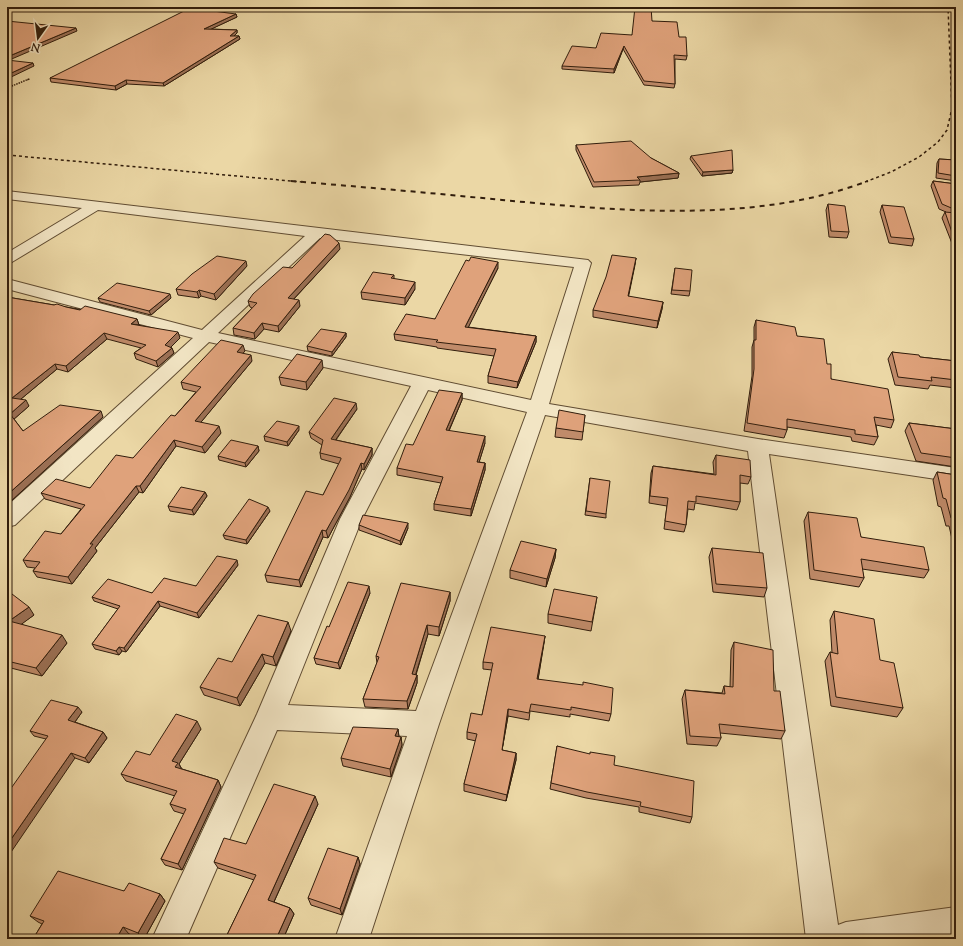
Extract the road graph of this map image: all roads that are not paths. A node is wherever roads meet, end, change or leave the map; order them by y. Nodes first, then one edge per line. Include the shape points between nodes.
1 (7, 195) edge
2 (96, 206) junction
3 (317, 233) junction
4 (7, 259) edge
5 (7, 284) edge
6 (206, 336) junction
7 (422, 383) junction
8 (538, 408) junction
9 (758, 446) junction
10 (956, 475) edge
11 (7, 519) edge
12 (270, 717) junction
13 (425, 724) junction
14 (956, 924) edge
15 (170, 939) edge
16 (352, 939) edge
17 (823, 939) edge
18 (846, 939) edge

1 - 2 street
2 - 3 street
2 - 4 street
3 - 6 street
3 - 8 street via 584,263
5 - 6 street
6 - 7 street
6 - 11 street
7 - 8 street
7 - 12 street via 351,519
8 - 9 street
8 - 13 street
9 - 10 street
9 - 17 street
12 - 13 street
12 - 15 street
13 - 16 street
14 - 18 street

